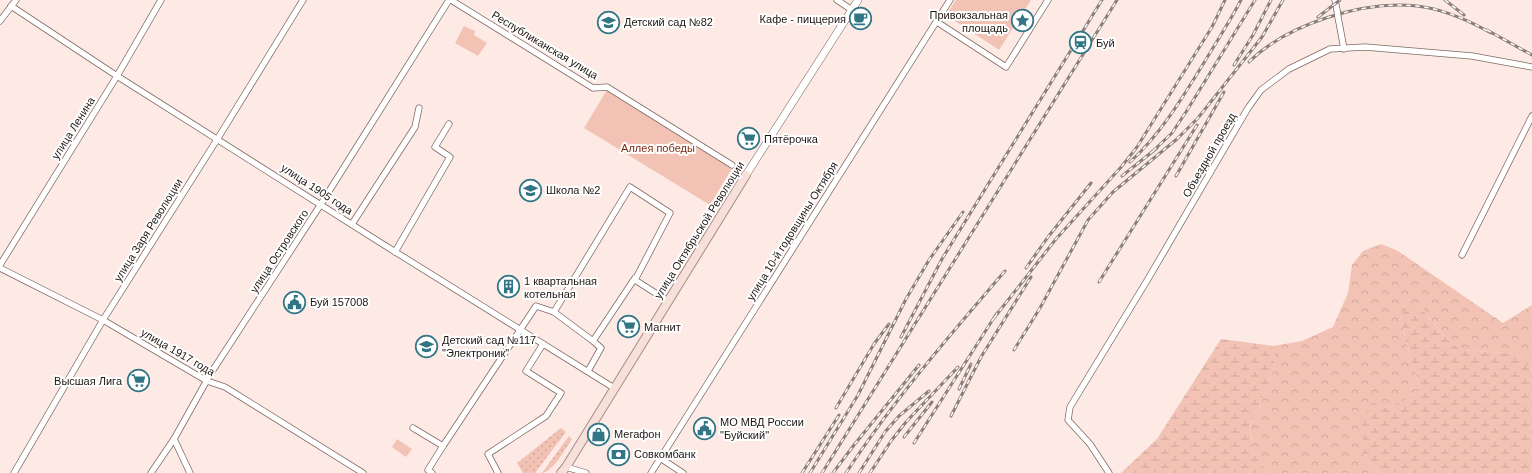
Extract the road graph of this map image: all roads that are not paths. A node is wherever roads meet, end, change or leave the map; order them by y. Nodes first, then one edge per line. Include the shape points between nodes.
1 (16, 0) edge
2 (161, 0) edge
3 (303, 0) edge
4 (450, 0) edge
5 (837, 0) edge
6 (858, 0) edge
7 (950, 0) edge
8 (1048, 0) edge
9 (1335, 0) edge
10 (11, 6) junction
11 (852, 10) junction
12 (0, 21) edge
13 (937, 22) junction
14 (1344, 49) junction
15 (1532, 67) edge
16 (117, 76) junction
17 (419, 108) dead end
18 (1532, 116) edge
19 (449, 124) dead end
20 (218, 138) junction
21 (732, 165) dead end
22 (746, 175) joint
23 (321, 204) junction
24 (352, 224) junction
25 (395, 252) junction
26 (1462, 254) dead end
27 (0, 265) edge
28 (0, 268) edge
29 (635, 278) junction
30 (668, 301) junction
31 (554, 312) junction
32 (103, 320) junction
33 (520, 329) junction
34 (593, 341) junction
35 (543, 344) junction
36 (588, 371) junction
37 (206, 381) junction
38 (614, 388) junction
39 (413, 428) dead end
40 (174, 440) junction
41 (443, 446) junction
42 (660, 458) junction
43 (564, 470) edge
44 (14, 473) edge
45 (151, 473) edge
46 (190, 473) edge
47 (362, 473) edge
48 (432, 473) edge
49 (498, 473) edge
50 (586, 473) edge
51 (651, 473) edge
52 (683, 473) edge
53 (1108, 473) edge

1 - 10 street
2 - 16 street, улица Ленина
3 - 20 street, улица Заря Революции
4 - 21 street, Республиканская улица via 593,88 607,87
4 - 23 street, улица Островского
5 - 11 street
6 - 11 street, улица Октябрьской Революции
7 - 13 street, улица 10-й годовщины Октября
8 - 13 street via 1006,67
9 - 14 street, bridge
10 - 12 street
10 - 16 street, улица 1905 года
11 - 22 street, улица Октябрьской Революции
13 - 42 street, улица 10-й годовщины Октября
14 - 15 street, Объездной проезд via 1365,48 1472,56
14 - 53 street, Объездной проезд via 1330,49 1289,69 1261,90 1070,408 1068,420 1090,444
16 - 20 street, улица 1905 года
16 - 27 street, улица Ленина
17 - 24 street via 415,127
18 - 26 street
19 - 25 street via 435,147 450,157
20 - 23 street, улица 1905 года
20 - 32 street, улица Заря Революции
22 - 30 main road, улица Октябрьской Революции
23 - 24 street, улица 1905 года
23 - 37 street, улица Островского
24 - 25 street, улица 1905 года
25 - 33 street, улица 1905 года
28 - 32 street, улица 1917 года
29 - 30 street
29 - 31 street via 670,213 630,187
29 - 34 street
30 - 38 main road, улица Октябрьской Революции
31 - 33 street via 536,306
31 - 34 street
32 - 37 street, улица 1917 года
32 - 44 street, улица Заря Революции
33 - 35 street, улица 1905 года
33 - 41 street
34 - 36 street via 600,348
35 - 36 street, улица 1905 года
35 - 49 street via 526,371 561,393 546,416 488,454
36 - 38 street, улица 1905 года
37 - 40 street, улица Островского
37 - 47 street, улица 1917 года via 225,387
38 - 43 main road, улица Октябрьской Революции
39 - 41 street
40 - 45 street, улица Островского
40 - 46 street
41 - 48 street via 428,470
42 - 51 street, улица 10-й годовщины Октября
42 - 52 street
43 - 50 street

